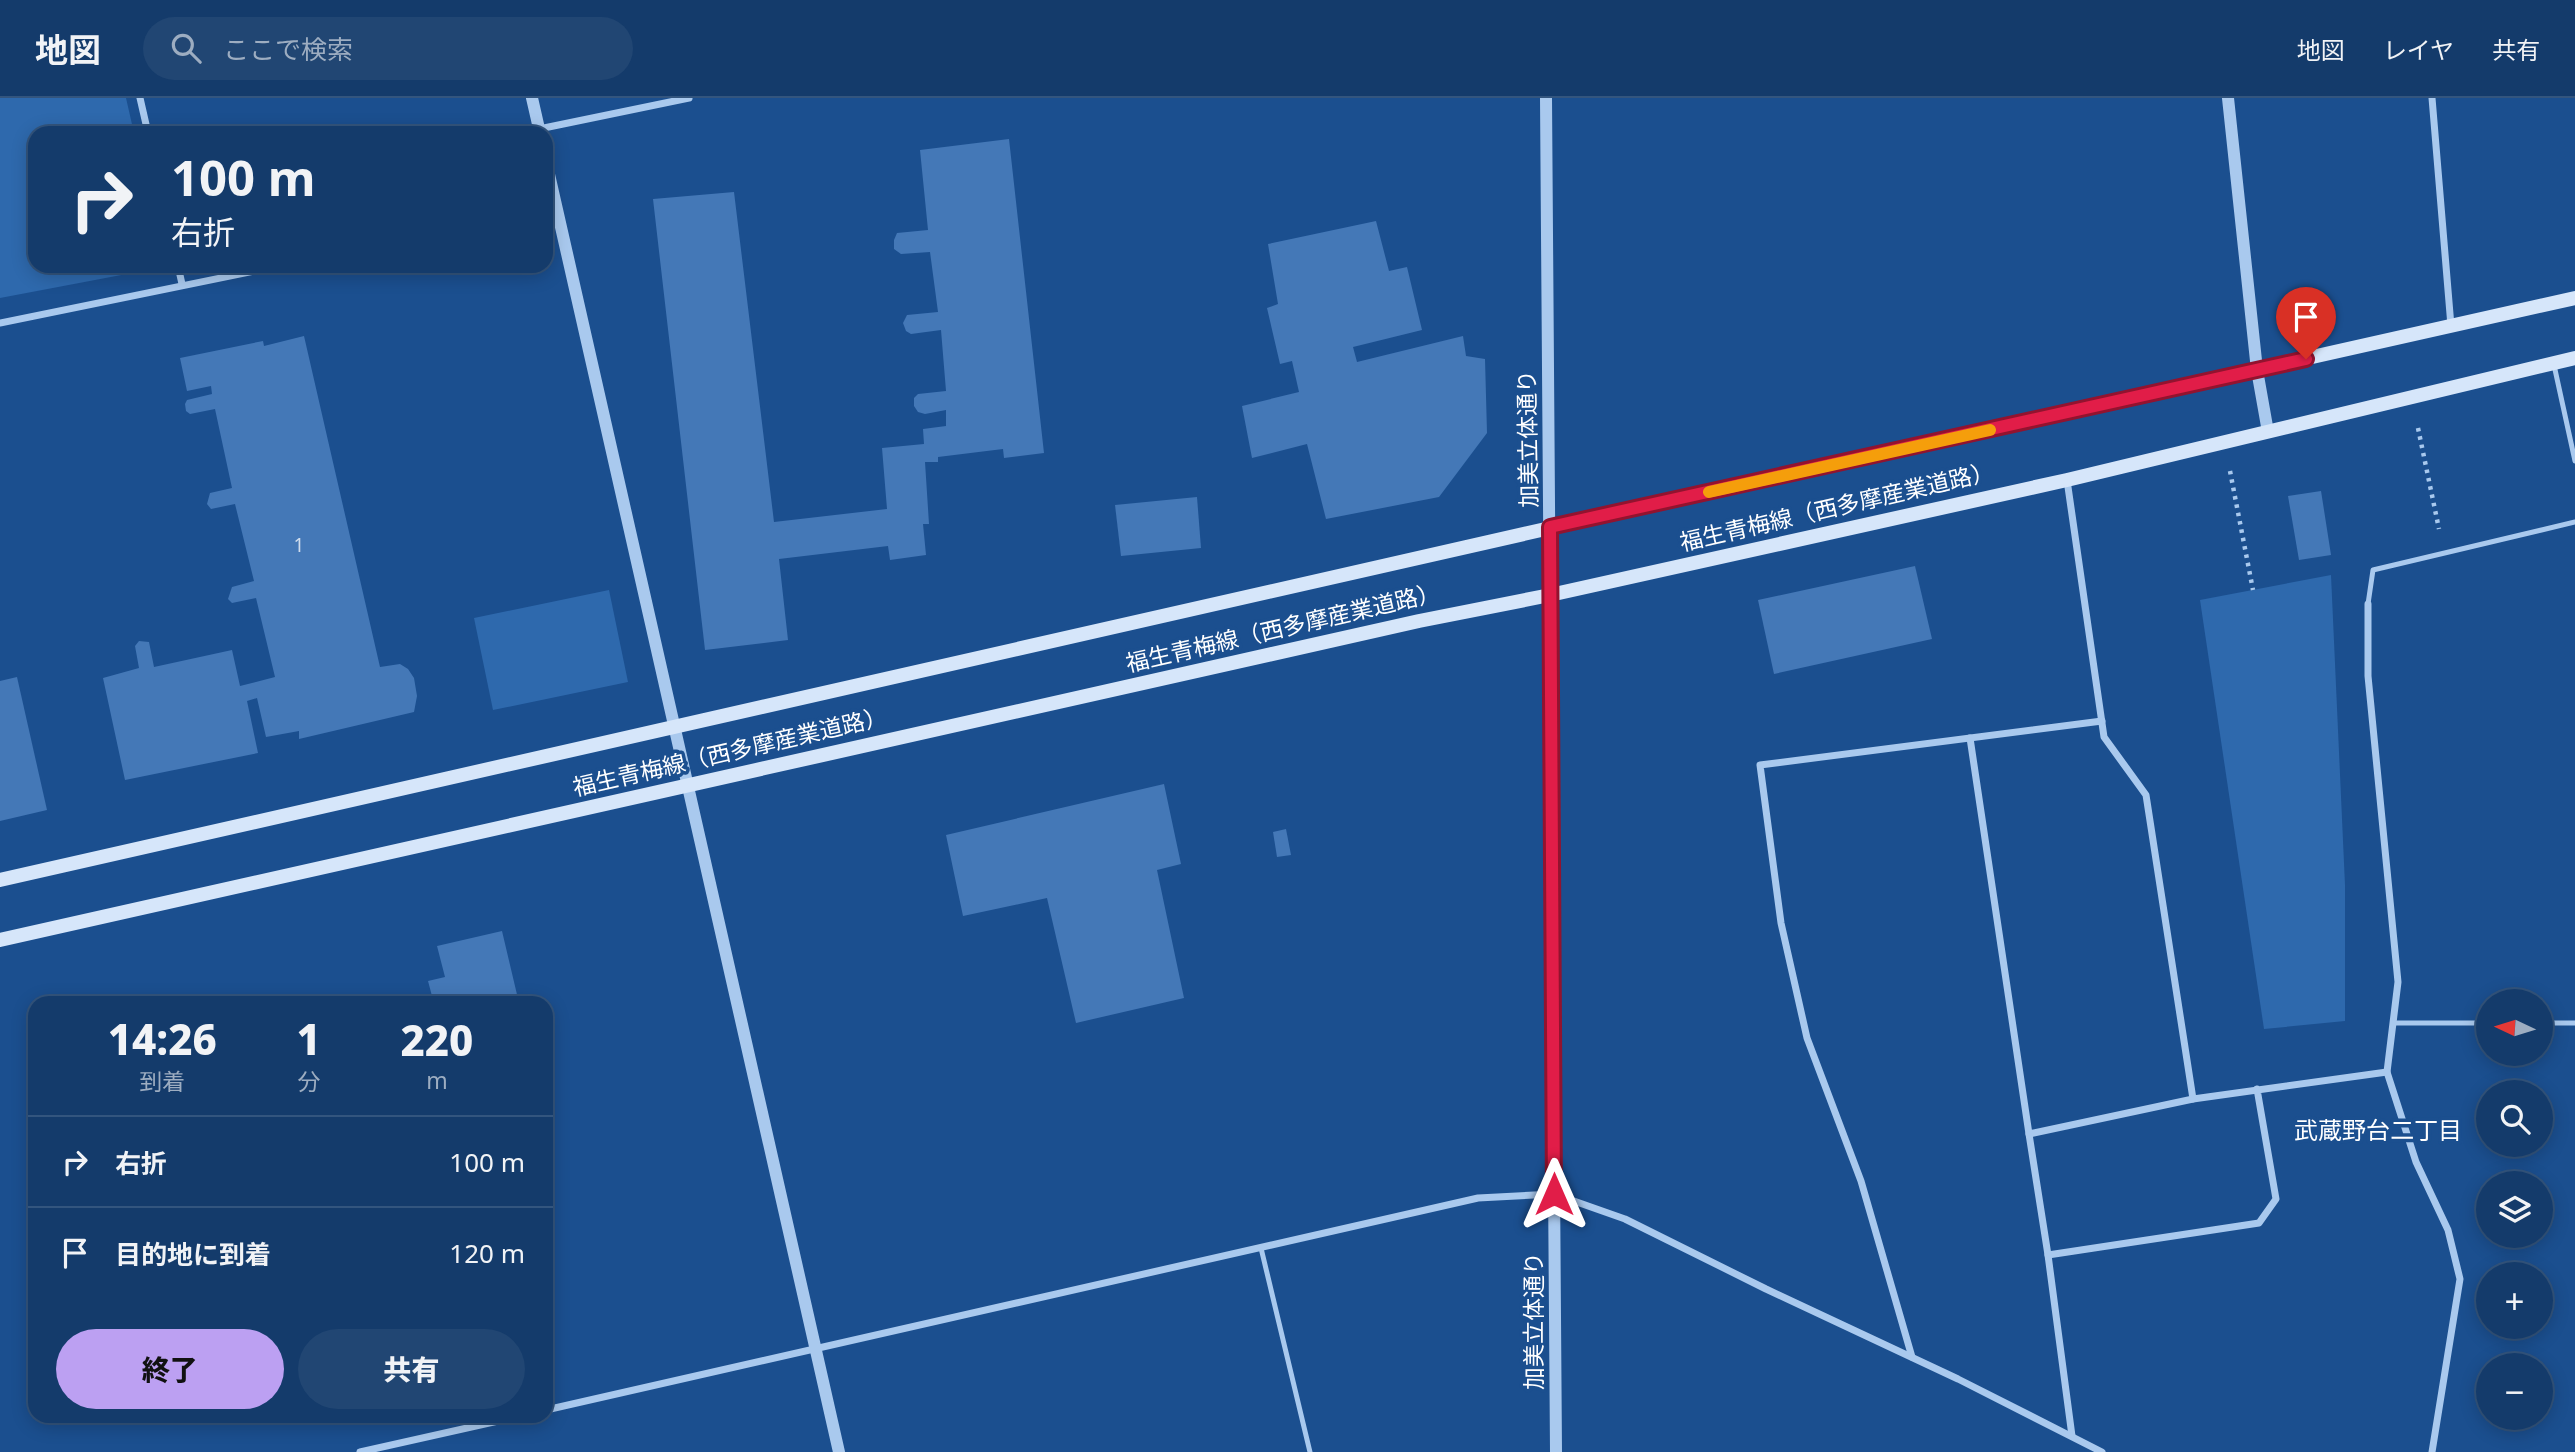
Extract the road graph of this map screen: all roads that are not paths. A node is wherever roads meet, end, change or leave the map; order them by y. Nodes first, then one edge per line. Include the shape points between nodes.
1 (141, 98) edge
2 (532, 98) edge
3 (689, 98) edge
4 (1546, 98) edge
5 (2228, 98) edge
6 (2432, 98) edge
7 (147, 126) edge
8 (538, 126) edge
9 (553, 128) edge
10 (553, 218) edge
11 (180, 273) edge
12 (241, 273) edge
13 (182, 284) junction
14 (2575, 298) edge
15 (0, 323) edge
16 (2451, 326) junction
17 (2575, 358) edge
18 (2553, 363) junction
19 (2258, 370) junction
20 (2268, 432) junction
21 (2575, 461) edge
22 (2067, 480) junction
23 (2575, 522) edge
24 (1550, 527) junction
25 (1550, 594) junction
26 (2368, 604) joint
27 (2102, 722) junction
28 (674, 728) junction
29 (1970, 738) junction
30 (686, 785) junction
31 (0, 880) edge
32 (0, 940) edge
33 (2393, 1023) junction
34 (2476, 1023) edge
35 (2553, 1023) edge
36 (2575, 1023) edge
37 (2387, 1072) junction
38 (2257, 1089) junction
39 (2193, 1099) junction
40 (2029, 1134) junction
41 (1554, 1194) junction
42 (1261, 1248) junction
43 (2048, 1255) junction
44 (816, 1349) junction
45 (1912, 1357) junction
46 (553, 1408) edge
47 (489, 1423) edge
48 (2072, 1436) junction
49 (360, 1452) edge
50 (839, 1452) edge
51 (1310, 1452) edge
52 (1556, 1452) edge
53 (2102, 1452) edge
54 (2432, 1452) edge

1 - 7 street
2 - 8 street
3 - 9 street
4 - 24 street, 加美立体通り
5 - 19 street
6 - 16 street
10 - 28 street
11 - 13 street
12 - 13 street
13 - 15 street
14 - 16 main road, 福生青梅線（西多摩産業道路）
16 - 19 main road, 福生青梅線（西多摩産業道路）
17 - 18 main road, 福生青梅線（西多摩産業道路）
18 - 20 main road, 福生青梅線（西多摩産業道路）
18 - 21 lane
19 - 20 street
19 - 24 main road, 福生青梅線（西多摩産業道路）
20 - 22 main road, 福生青梅線（西多摩産業道路）
22 - 25 main road, 福生青梅線（西多摩産業道路）
22 - 27 street
23 - 26 lane via 2373,570
24 - 25 street, 加美立体通り
24 - 28 main road, 福生青梅線（西多摩産業道路）
25 - 30 main road, 福生青梅線（西多摩産業道路）
25 - 41 street, 加美立体通り
26 - 33 street via 2368,676 2399,982
27 - 29 street
27 - 39 street via 2104,737 2146,794
28 - 30 street
28 - 31 main road, 福生青梅線（西多摩産業道路）
29 - 40 street
29 - 45 street via 1760,765 1781,923 1807,1038 1861,1181
30 - 32 main road, 福生青梅線（西多摩産業道路）
30 - 44 street
33 - 34 lane
33 - 37 street
35 - 36 lane
37 - 38 street
37 - 54 street via 2416,1162 2448,1230 2460,1279
38 - 39 street
38 - 43 street via 2276,1199 2259,1223
39 - 40 street
40 - 43 street
41 - 42 street via 1478,1198
41 - 45 street via 1625,1219
41 - 52 street, 加美立体通り
42 - 44 street
42 - 51 lane
43 - 48 street
44 - 46 street
44 - 50 street
45 - 48 street
47 - 49 street
48 - 53 street

